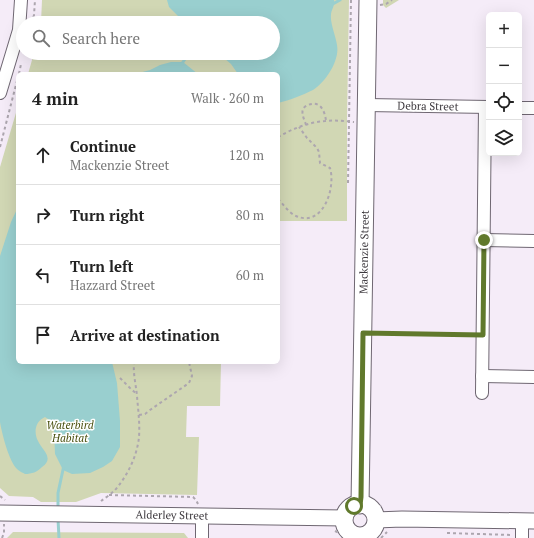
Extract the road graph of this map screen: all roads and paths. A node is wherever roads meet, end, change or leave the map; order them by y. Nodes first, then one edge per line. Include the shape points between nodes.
1 (21, 0) edge
2 (35, 0) edge
3 (351, 0) edge
4 (392, 0) edge
5 (374, 3) edge
6 (20, 16) edge
7 (34, 16) edge
8 (16, 40) edge
9 (16, 85) edge
10 (0, 94) edge
11 (366, 105) junction
12 (486, 107) edge
13 (522, 108) edge
14 (534, 108) edge
15 (487, 120) edge
16 (326, 121) junction
17 (349, 121) junction
18 (306, 125) junction
19 (300, 128) junction
20 (280, 136) edge
21 (0, 147) edge
22 (348, 183) dead end
23 (280, 201) edge
24 (484, 240) junction
25 (534, 241) edge
26 (363, 333) junction
27 (483, 335) junction
28 (134, 364) edge
29 (190, 364) edge
30 (482, 376) junction
31 (534, 377) edge
32 (120, 378) dead end
33 (482, 393) dead end
34 (137, 394) junction
35 (139, 415) junction
36 (360, 505) junction
37 (200, 510) junction
38 (0, 513) edge
39 (345, 518) junction
40 (376, 520) junction
41 (525, 529) edge
42 (394, 532) dead end
43 (447, 533) dead end
44 (360, 537) edge
45 (202, 538) edge
46 (381, 538) edge

1 - 6 street
2 - 7 path
3 - 17 path
4 - 5 path via 386,4
5 - 11 main road, Mackenzie Street
8 - 10 street
9 - 21 path
11 - 12 street, Debra Street
11 - 26 main road, Mackenzie Street
13 - 14 street
15 - 24 street
16 - 17 path
16 - 18 path
16 - 18 path via 321,107 311,104 305,106 302,113
17 - 22 path
18 - 19 path
19 - 20 path
19 - 23 path via 317,148 320,163 330,168 332,173 329,197 325,206 316,215 306,218 296,216
24 - 25 street
24 - 27 street
26 - 27 path
26 - 36 main road, Mackenzie Street
27 - 30 street
28 - 34 path
29 - 35 path via 190,383 145,414
30 - 31 street
30 - 33 street
32 - 34 path
34 - 35 path
35 - 37 path via 139,436 132,465 109,495 193,497
36 - 39 main road via 350,509
36 - 40 main road via 372,510
37 - 38 street, Alderley Street via 70,514
37 - 39 street, Alderley Street
37 - 45 street
39 - 44 main road via 345,525 349,531
40 - 41 street via 402,518
40 - 44 main road via 370,532
41 - 43 path
42 - 46 path via 386,532

